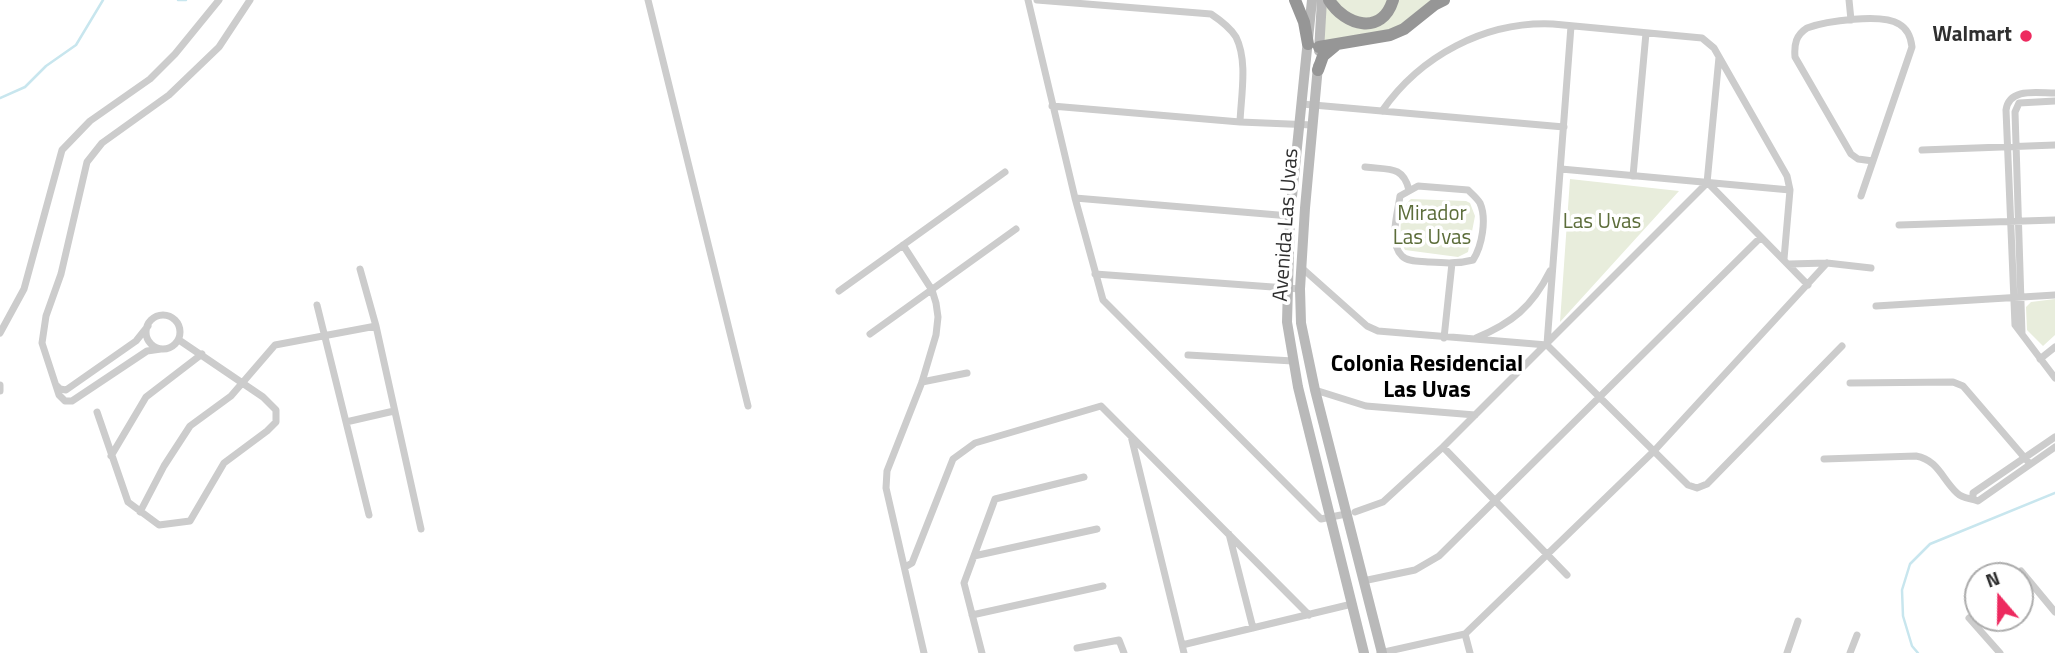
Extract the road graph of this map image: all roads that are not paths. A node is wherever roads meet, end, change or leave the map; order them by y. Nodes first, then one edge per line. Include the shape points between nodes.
1 (219, 0) edge
2 (250, 0) edge
3 (648, 0) edge
4 (1028, 0) edge
5 (1037, 0) edge
6 (1295, 0) edge
7 (1314, 0) edge
8 (1322, 0) edge
9 (1329, 0) edge
10 (1393, 0) edge
11 (1444, 0) edge
12 (1849, 0) edge
13 (1851, 20) junction
14 (1571, 26) junction
15 (1646, 33) junction
16 (1337, 44) junction
17 (1314, 46) junction
18 (1719, 57) junction
19 (1318, 70) junction
20 (2055, 93) edge
21 (2055, 102) edge
22 (1302, 104) junction
23 (1315, 105) junction
24 (1052, 106) junction
25 (1382, 111) junction
26 (1240, 122) junction
27 (1300, 124) junction
28 (1313, 125) junction
29 (1564, 127) junction
30 (2055, 145) edge
31 (2007, 146) junction
32 (2017, 146) junction
33 (1922, 150) dead end
34 (1872, 160) junction
35 (1366, 167) dead end
36 (1562, 169) junction
37 (1005, 172) dead end
38 (1633, 176) junction
39 (1707, 183) junction
40 (1409, 190) junction
41 (1790, 190) junction
42 (1861, 196) dead end
43 (1075, 198) junction
44 (1290, 216) junction
45 (2055, 220) edge
46 (2011, 222) junction
47 (2020, 222) junction
48 (1899, 226) dead end
49 (1016, 229) dead end
50 (1760, 238) junction
51 (903, 246) junction
52 (1786, 262) junction
53 (1452, 263) junction
54 (1828, 263) junction
55 (1553, 265) junction
56 (1871, 268) dead end
57 (360, 269) dead end
58 (1303, 269) junction
59 (1095, 274) junction
60 (1808, 285) junction
61 (1286, 287) junction
62 (1300, 289) junction
63 (932, 290) junction
64 (839, 291) dead end
65 (2055, 295) edge
66 (2017, 298) junction
67 (317, 305) dead end
68 (1875, 306) dead end
69 (148, 326) junction
70 (376, 326) junction
71 (0, 332) edge
72 (870, 334) dead end
73 (326, 337) junction
74 (1444, 338) junction
75 (179, 340) junction
76 (1472, 340) junction
77 (1547, 345) junction
78 (1842, 346) dead end
79 (2055, 348) edge
80 (161, 349) junction
81 (202, 354) junction
82 (1188, 355) dead end
83 (2040, 359) junction
84 (1293, 361) junction
85 (967, 373) dead end
86 (2054, 378) edge
87 (922, 382) junction
88 (54, 383) junction
89 (1850, 383) dead end
90 (0, 385) edge
91 (243, 386) junction
92 (1315, 390) junction
93 (0, 391) edge
94 (1599, 397) junction
95 (748, 406) dead end
96 (394, 411) junction
97 (97, 412) dead end
98 (1475, 415) junction
99 (346, 422) junction
100 (1131, 435) junction
101 (2055, 437) edge
102 (1443, 446) junction
103 (2055, 447) edge
104 (1654, 452) junction
105 (111, 456) junction
106 (2025, 457) junction
107 (1824, 459) dead end
108 (2030, 464) junction
109 (1084, 477) dead end
110 (1496, 499) junction
111 (1973, 499) junction
112 (140, 512) junction
113 (1351, 513) junction
114 (369, 515) dead end
115 (1331, 519) junction
116 (421, 529) dead end
117 (1097, 529) dead end
118 (1228, 533) junction
119 (1547, 554) junction
120 (974, 556) junction
121 (905, 567) junction
122 (1567, 575) dead end
123 (1363, 581) junction
124 (1102, 586) dead end
125 (2034, 587) edge
126 (1352, 604) junction
127 (2055, 612) edge
128 (972, 615) junction
129 (1308, 615) junction
130 (1798, 621) dead end
131 (1253, 628) junction
132 (1981, 632) edge
133 (1465, 635) junction
134 (1857, 635) dead end
135 (1077, 648) dead end
136 (1183, 649) edge
137 (924, 653) edge
138 (982, 653) edge
139 (1124, 653) edge
140 (1364, 653) edge
141 (1381, 653) edge
142 (1470, 653) edge
143 (1787, 653) edge
144 (1850, 653) edge
145 (2000, 653) edge

1 - 71 street via 150,79 90,121 62,150 24,289
2 - 88 street via 219,47 169,95 102,142 87,162 61,274 46,316 42,343
3 - 95 street
4 - 24 street
5 - 26 street via 1211,14 1235,37 1241,54
6 - 17 highway
7 - 17 street, Avenida Las Uvas
8 - 17 street, Avenida Las Uvas
9 - 10 highway via 1346,18 1370,24 1387,13
11 - 16 highway via 1404,29
12 - 13 street
13 - 34 street via 1893,20 1911,40
13 - 34 street via 1802,32 1795,43 1795,57 1851,154
14 - 15 street
14 - 25 street via 1538,23 1501,29 1455,46 1406,81
14 - 29 street
15 - 18 street via 1703,38
15 - 38 street
16 - 17 highway
16 - 19 highway via 1323,56
17 - 19 street, Avenida Las Uvas
17 - 22 street, Avenida Las Uvas
18 - 39 street
18 - 41 street via 1787,176
19 - 23 street, Avenida Las Uvas
20 - 31 street via 2022,93 2011,98 2006,106
21 - 32 street via 2020,103 2015,112
22 - 23 street
22 - 27 street, Avenida Las Uvas
23 - 25 street
23 - 28 street, Avenida Las Uvas
24 - 26 street
24 - 43 street
25 - 29 street
26 - 27 street
27 - 28 street
27 - 44 street, Avenida Las Uvas
28 - 58 street, Avenida Las Uvas
29 - 36 street
30 - 32 street
31 - 32 street
31 - 33 street
31 - 46 street
32 - 47 street
34 - 42 street
35 - 40 street via 1400,172
36 - 38 street
36 - 55 street
37 - 51 street
38 - 39 street
39 - 41 street
39 - 50 street
39 - 77 street
40 - 53 street via 1400,196 1396,246 1401,255 1409,260
40 - 53 street via 1418,186 1468,190 1479,201 1483,214 1478,252 1473,260
41 - 52 street
43 - 44 street
43 - 59 street
44 - 61 street, Avenida Las Uvas
45 - 47 street
46 - 47 street
46 - 48 street
46 - 66 street
47 - 66 street
49 - 63 street
50 - 52 street
50 - 94 street
51 - 63 street
51 - 64 street
52 - 54 street
52 - 60 street
53 - 74 street
54 - 56 street
54 - 60 street
55 - 76 street via 1527,308 1501,328
55 - 77 street
57 - 70 street
58 - 62 street, Avenida Las Uvas
58 - 74 street via 1378,331
59 - 61 street
59 - 115 street via 1103,300 1308,508 1321,519
60 - 104 street
61 - 62 street
61 - 84 street, Avenida Las Uvas
62 - 92 street, Avenida Las Uvas via 1301,323
63 - 72 street
63 - 87 street via 936,335
65 - 66 street
66 - 68 street
66 - 83 street via 2022,335
67 - 73 street
69 - 75 street via 155,318 171,317 179,324
69 - 80 street via 149,342
69 - 88 street via 136,341 66,390
70 - 73 street
70 - 96 street
73 - 91 street via 275,345
73 - 99 street
74 - 76 street
75 - 80 street
75 - 81 street
76 - 77 street
77 - 94 street
77 - 98 street
78 - 104 street via 1707,484 1698,488 1688,485
79 - 83 street
80 - 88 street via 147,351 72,401 59,395
81 - 91 street
81 - 105 street via 146,397
82 - 84 street
83 - 86 street
84 - 115 street, Avenida Las Uvas
85 - 87 street
87 - 121 street via 887,471 886,488
89 - 106 street via 1953,382 1963,386
90 - 93 street
91 - 112 street via 190,426
91 - 112 street via 276,410 275,422 224,463 190,521 159,525
92 - 98 street via 1366,406
92 - 113 street, Avenida Las Uvas
94 - 104 street
94 - 110 street
96 - 99 street
96 - 116 street
97 - 105 street
98 - 102 street
99 - 114 street
100 - 118 street
100 - 121 street via 1101,406 966,447 953,460 912,563
100 - 136 street
101 - 106 street
102 - 110 street
102 - 113 street via 1383,502
103 - 108 street
104 - 119 street
105 - 112 street via 128,502
106 - 108 street
106 - 111 street via 1973,493
107 - 111 street via 1926,458 1957,493
108 - 111 street via 1978,501
109 - 120 street via 995,499
110 - 119 street
110 - 123 street via 1439,556 1415,570
113 - 115 street
113 - 123 street, Avenida Las Uvas
115 - 126 street, Avenida Las Uvas
117 - 120 street
118 - 129 street
118 - 131 street
119 - 122 street
119 - 133 street
120 - 128 street via 964,583
121 - 137 street
123 - 141 street, Avenida Las Uvas
124 - 128 street
125 - 127 street
126 - 129 street
126 - 140 street, Avenida Las Uvas
128 - 138 street
129 - 131 street
130 - 143 street
131 - 136 street
132 - 145 street
133 - 141 street
133 - 142 street
134 - 144 street
135 - 139 street via 1119,639

